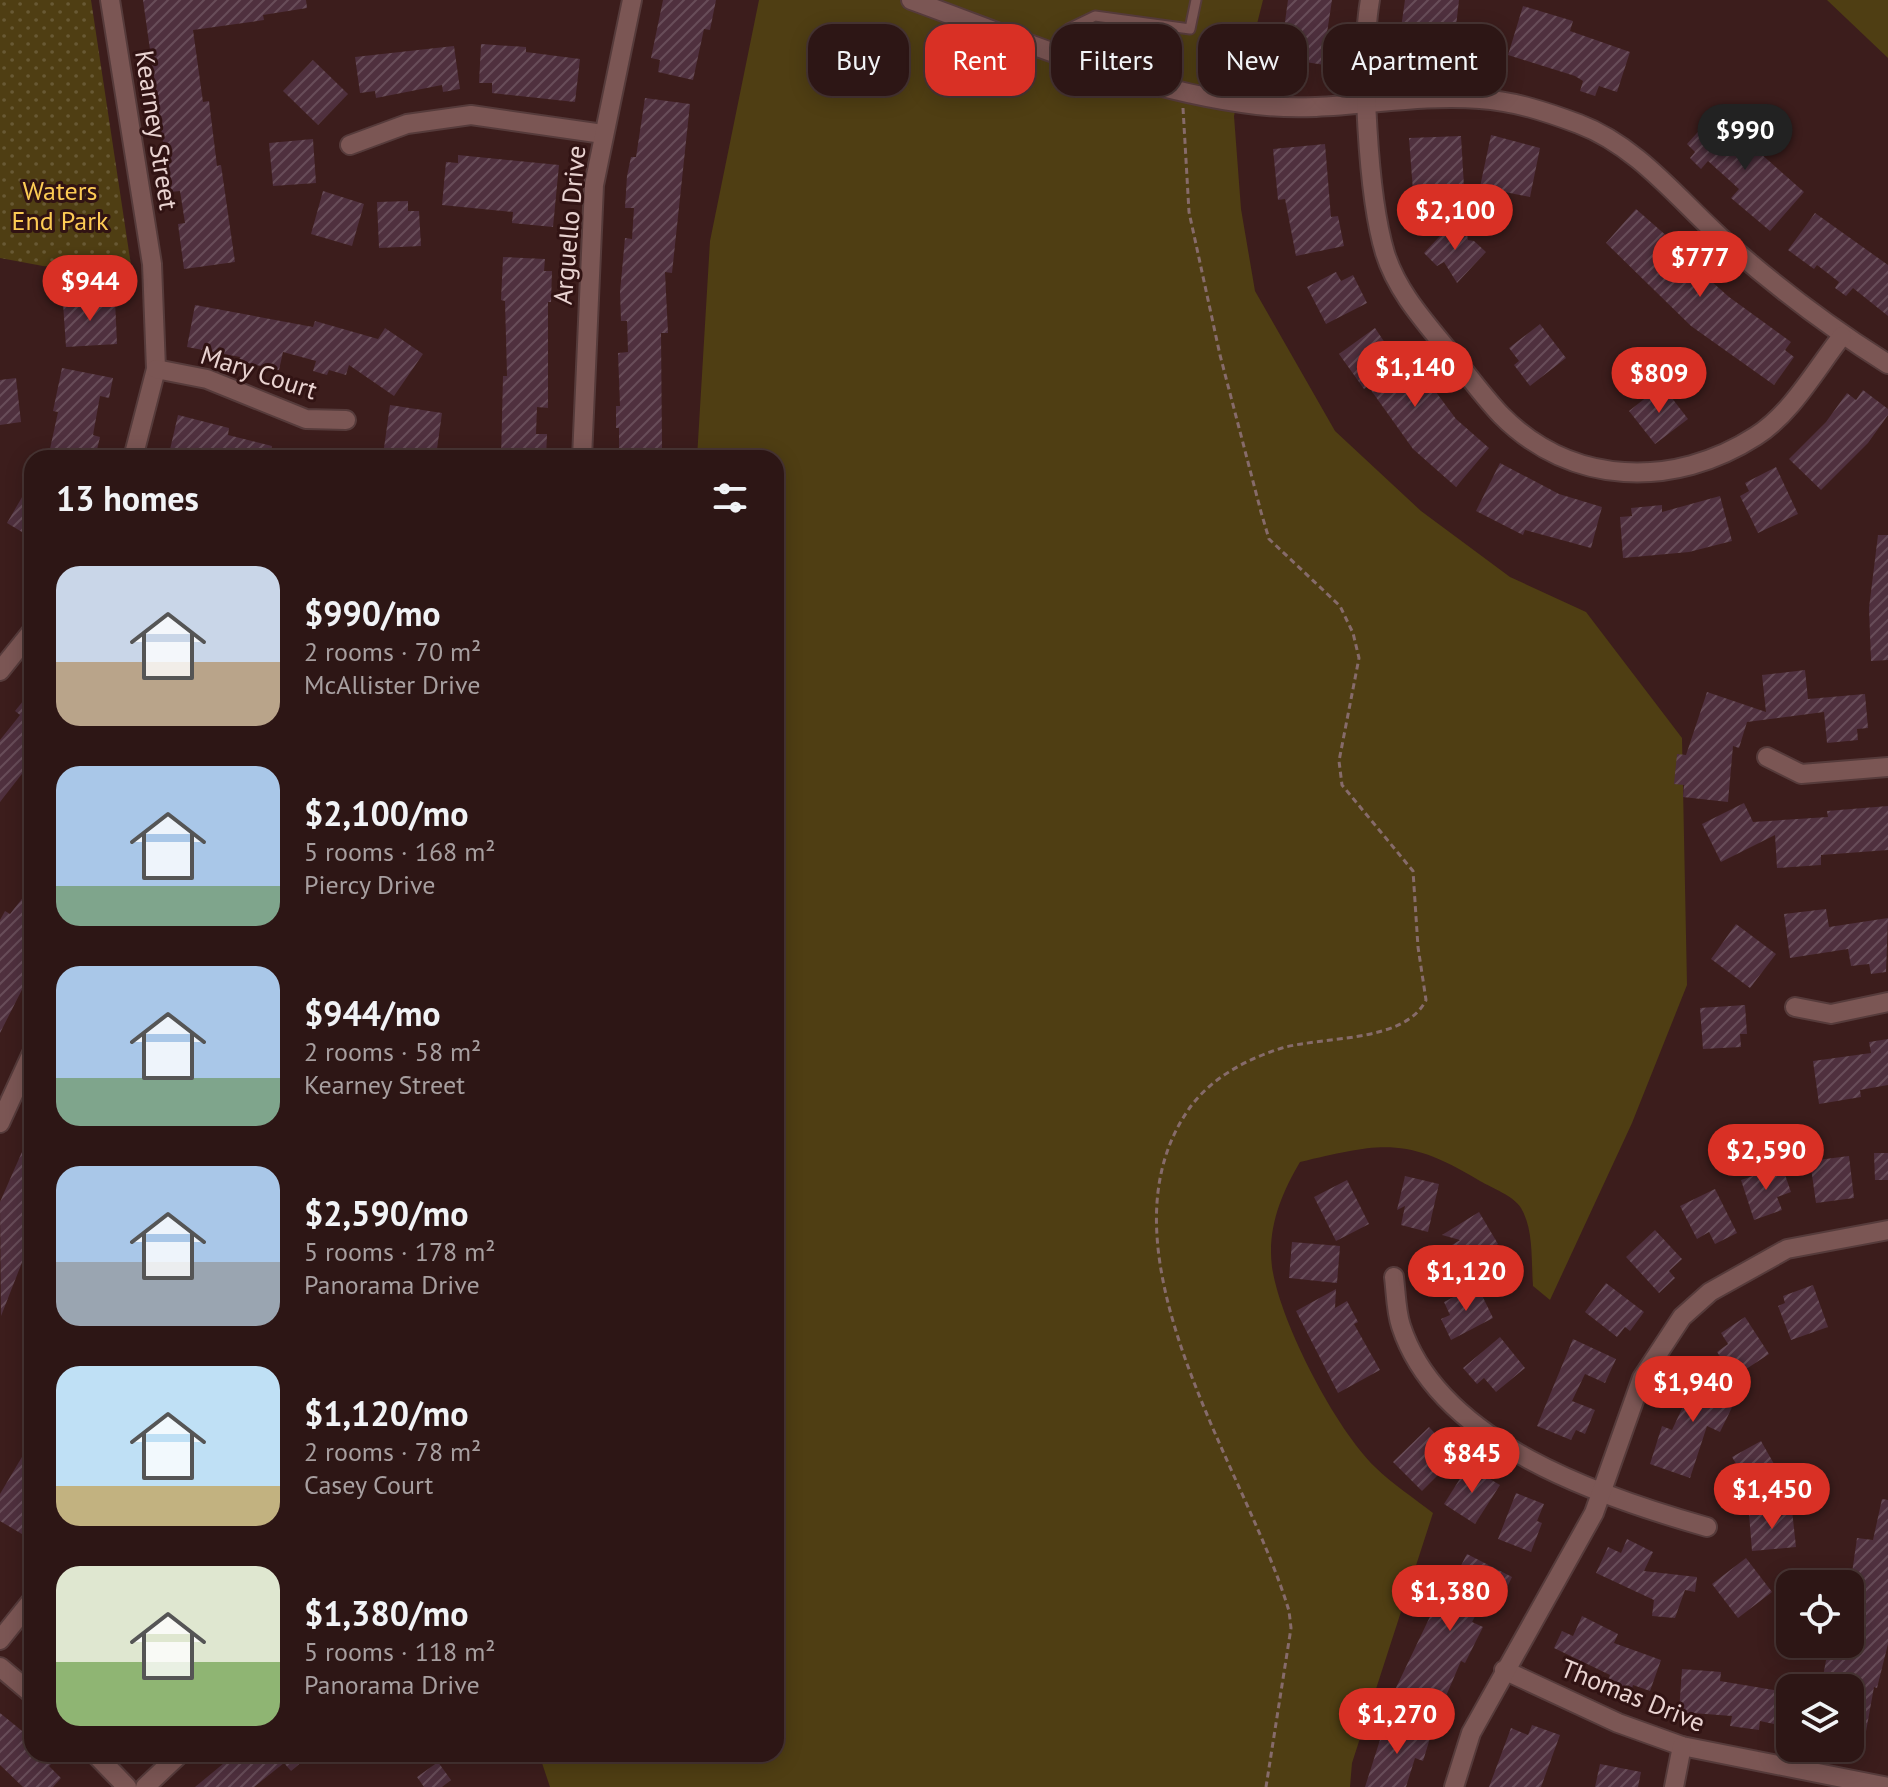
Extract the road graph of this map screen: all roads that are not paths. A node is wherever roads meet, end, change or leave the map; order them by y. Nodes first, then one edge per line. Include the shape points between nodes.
1 (110, 0) edge
2 (632, 0) edge
3 (911, 0) edge
4 (1196, 0) edge
5 (1370, 0) edge
6 (1078, 24) edge
7 (1153, 24) edge
8 (1182, 28) edge
9 (1051, 50) edge
10 (1182, 93) edge
11 (1369, 106) junction
12 (603, 134) junction
13 (350, 145) dead end
14 (1842, 336) junction
15 (1888, 364) edge
16 (156, 369) junction
17 (346, 420) dead end
18 (135, 450) edge
19 (582, 450) edge
20 (24, 641) edge
21 (0, 671) edge
22 (1767, 757) dead end
23 (1888, 767) edge
24 (1888, 1002) edge
25 (1795, 1007) dead end
26 (24, 1070) edge
27 (0, 1123) edge
28 (1888, 1230) edge
29 (1394, 1277) dead end
30 (1602, 1491) junction
31 (1707, 1527) dead end
32 (24, 1610) edge
33 (0, 1640) edge
34 (0, 1667) edge
35 (1504, 1670) junction
36 (24, 1687) edge
37 (1682, 1746) junction
38 (103, 1762) edge
39 (172, 1762) edge
40 (127, 1787) edge
41 (145, 1787) edge
42 (1454, 1787) edge
43 (1674, 1787) edge
44 (1888, 1787) edge

1 - 16 street, Kearney Street via 152,264
2 - 12 street, Arguello Drive
3 - 9 street
4 - 8 lane via 1190,29
5 - 11 street
6 - 7 lane via 1095,16
10 - 11 street via 1302,109
11 - 14 street via 1481,99 1518,104 1582,125 1638,159 1736,251
11 - 14 street via 1376,210 1386,255 1410,304 1501,415 1539,446 1577,464 1614,472 1670,472 1708,462 1781,415
12 - 13 street via 471,115 407,124
12 - 19 street, Arguello Drive via 594,185
14 - 15 street
16 - 17 street, Mary Court via 207,379 306,419
16 - 18 street, Kearney Street
20 - 21 street
22 - 23 street via 1801,774
24 - 25 street via 1831,1014
26 - 27 street
28 - 30 street via 1787,1249 1710,1292 1682,1317 1642,1378
29 - 30 street via 1400,1325 1432,1381 1454,1405 1512,1451
30 - 31 street via 1636,1507
30 - 35 street via 1573,1553
32 - 33 street
34 - 36 street
35 - 37 street, Thomas Drive
35 - 42 street via 1471,1733
37 - 43 street
37 - 44 street, Thomas Drive
38 - 40 street
39 - 41 street

